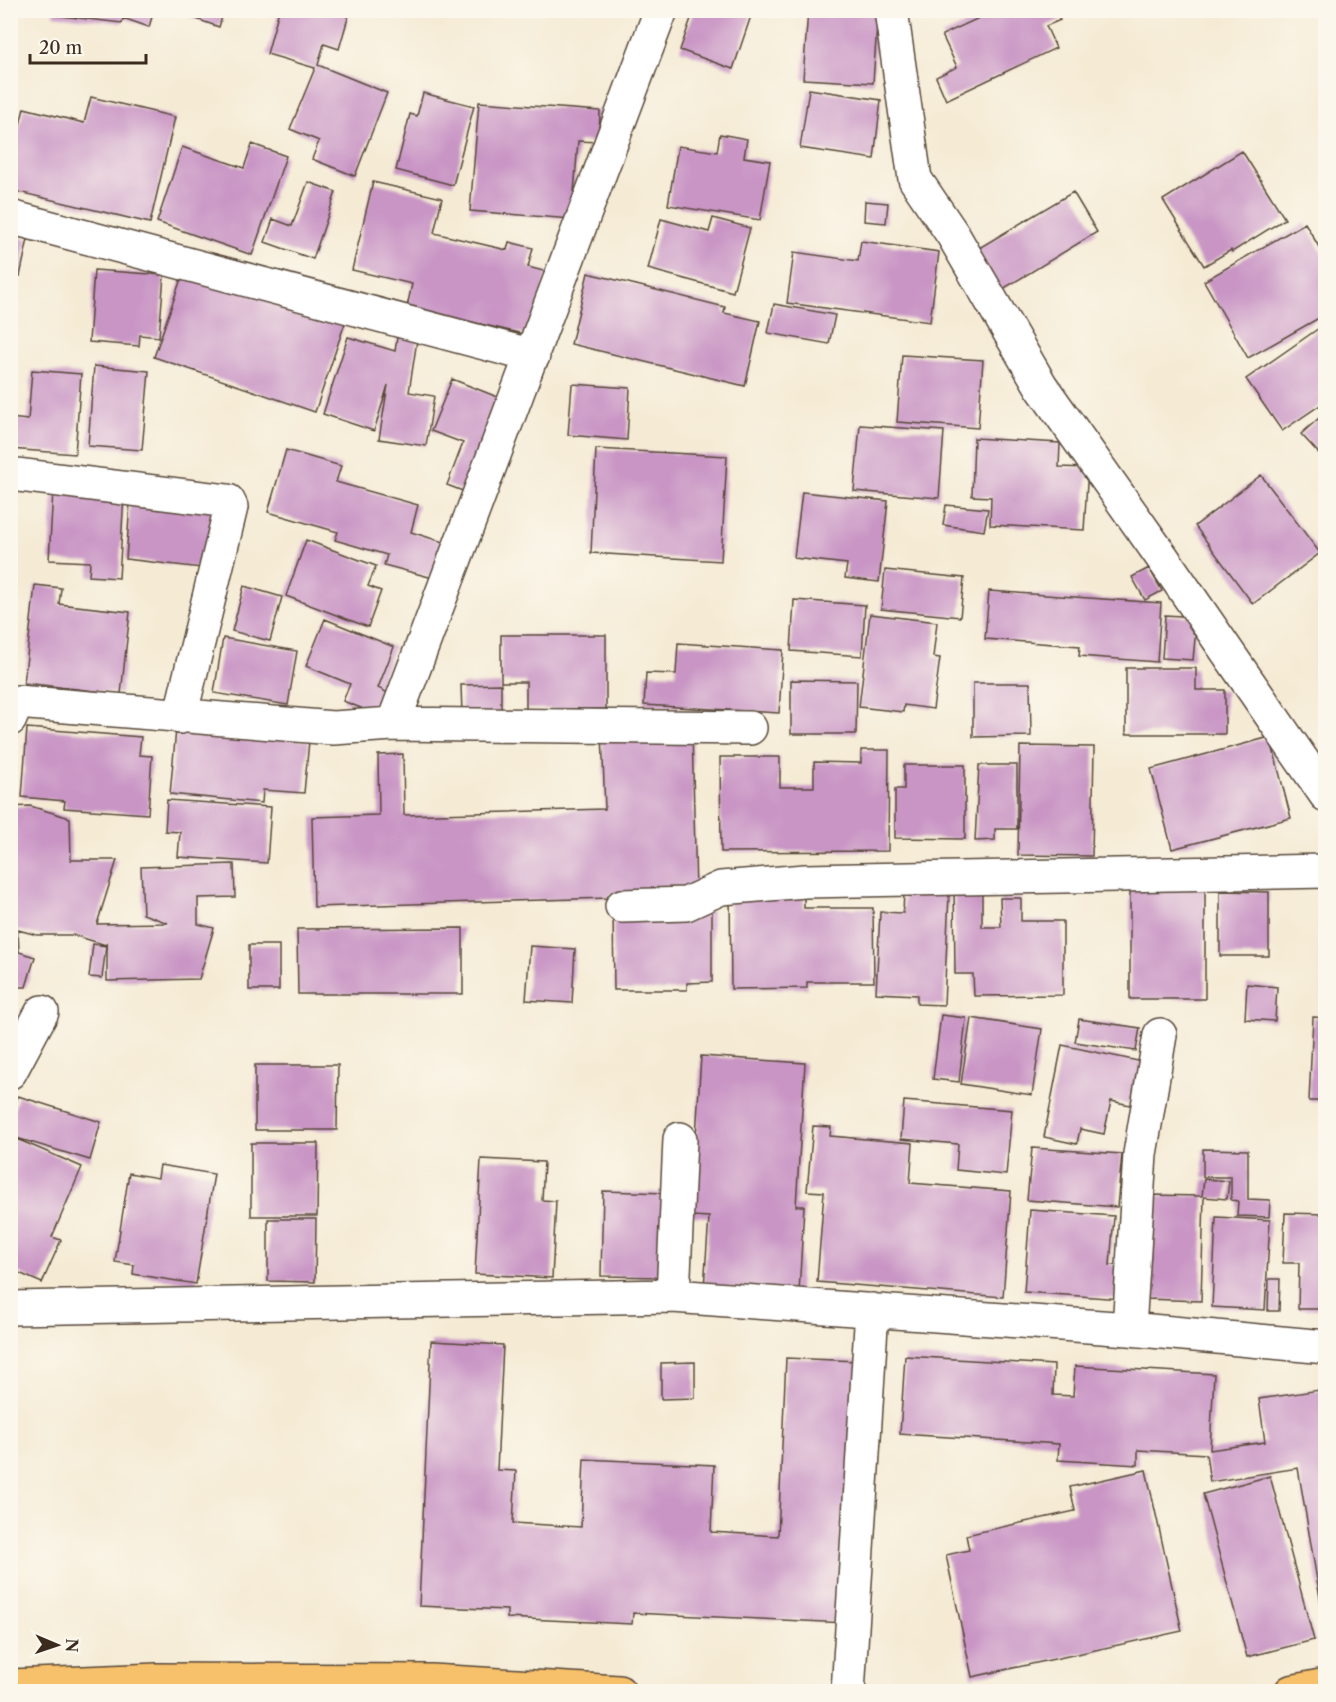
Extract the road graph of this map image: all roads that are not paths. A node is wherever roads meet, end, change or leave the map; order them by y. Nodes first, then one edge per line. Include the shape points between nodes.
1 (661, 10) edge
2 (891, 10) edge
3 (10, 217) edge
4 (533, 356) junction
5 (10, 474) edge
6 (13, 708) edge
7 (180, 717) junction
8 (393, 724) junction
9 (750, 728) dead end
10 (1326, 795) edge
11 (1326, 871) edge
12 (622, 906) dead end
13 (42, 1012) dead end
14 (1160, 1035) dead end
15 (10, 1072) edge
16 (680, 1138) dead end
17 (673, 1296) junction
18 (10, 1308) edge
19 (872, 1310) junction
20 (1129, 1329) junction
21 (1326, 1347) edge
22 (1326, 1685) edge
23 (10, 1686) edge
24 (619, 1692) edge
25 (848, 1692) edge
26 (1291, 1692) edge

1 - 4 street
2 - 10 street via 915,179 1041,387
3 - 4 street
4 - 8 street
5 - 7 street via 228,501 231,507
6 - 7 street
7 - 8 street via 333,728
8 - 9 street
11 - 12 street via 805,882 721,888 686,904
13 - 15 street
14 - 20 street via 1140,1154
16 - 17 street
17 - 18 street
17 - 19 street
19 - 20 street
19 - 25 street
20 - 21 street
22 - 26 main road
23 - 24 main road via 157,1680 431,1681

